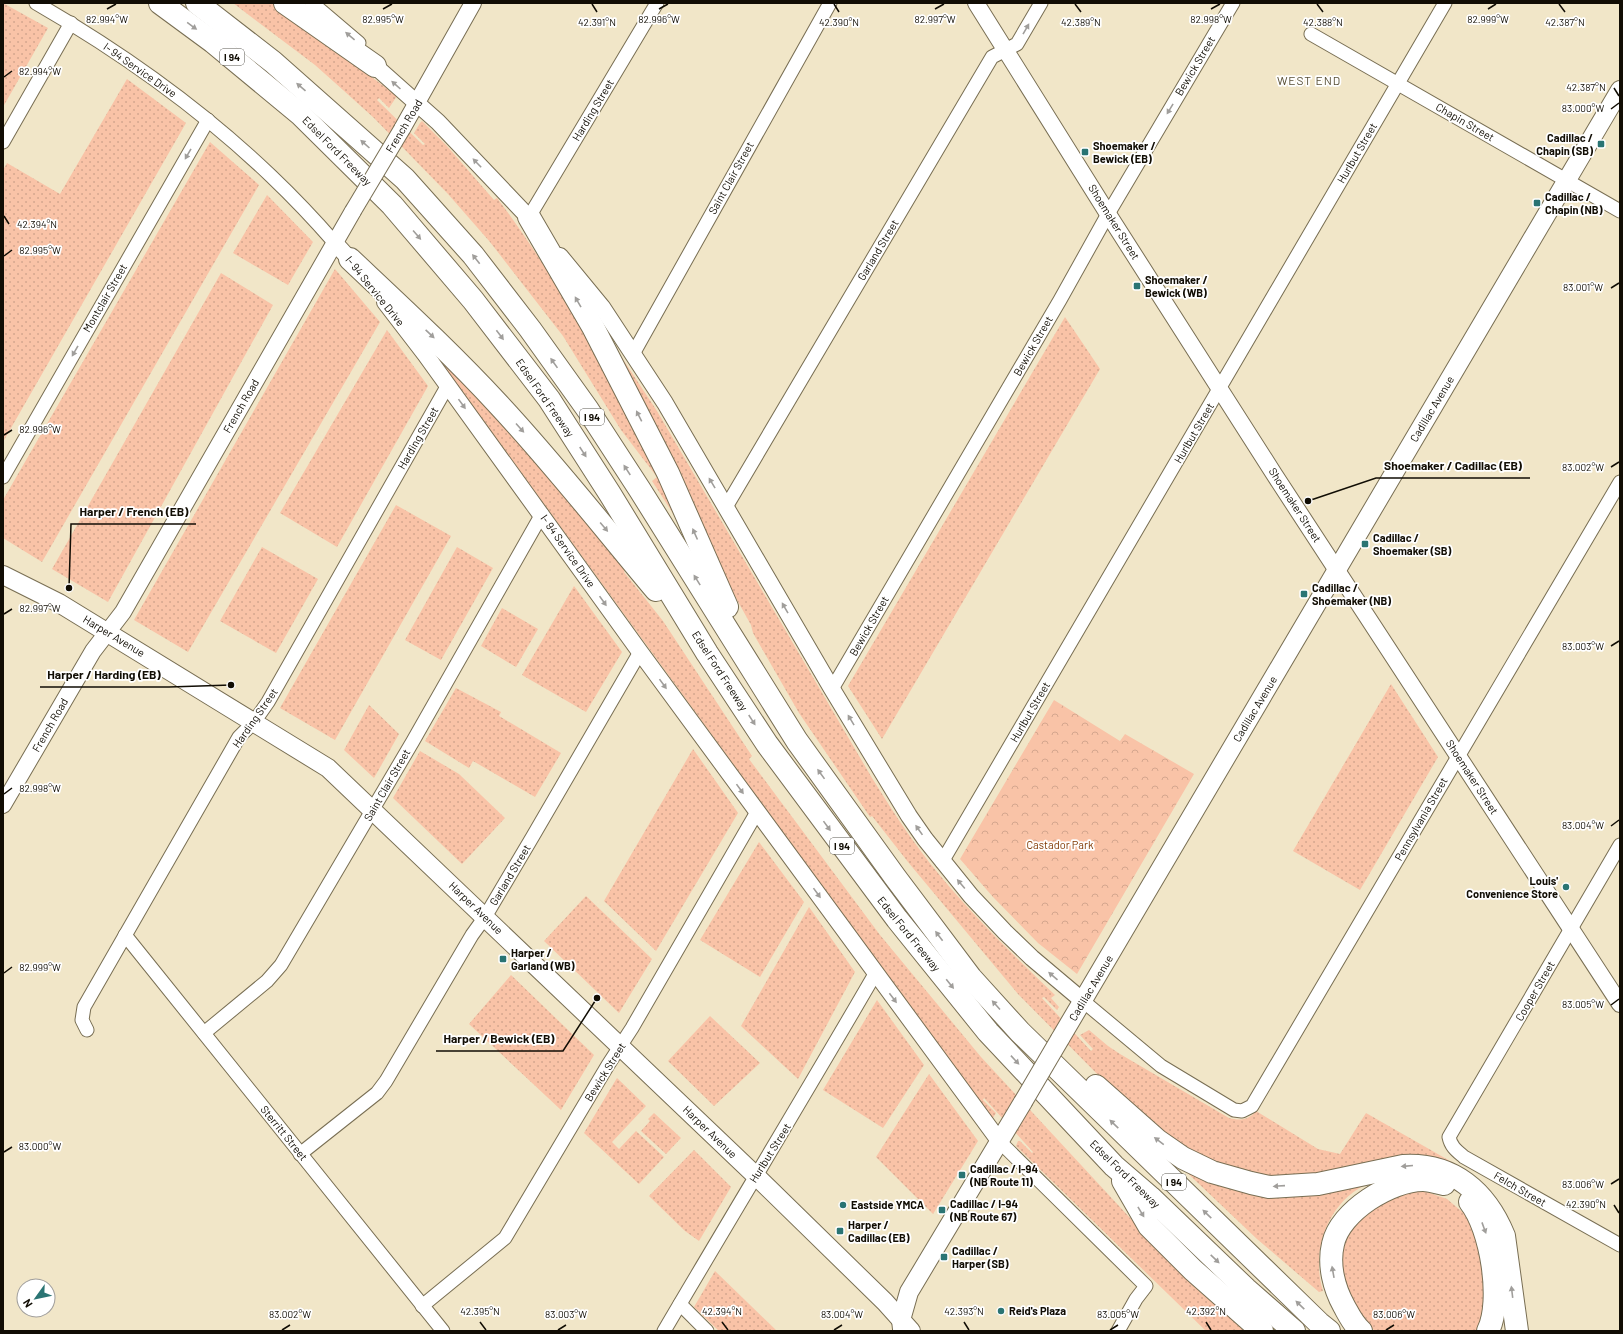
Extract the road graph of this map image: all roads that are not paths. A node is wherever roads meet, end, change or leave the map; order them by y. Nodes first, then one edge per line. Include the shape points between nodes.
1 (36, 3) edge
2 (160, 3) edge
3 (197, 3) edge
4 (285, 3) edge
5 (312, 3) edge
6 (473, 3) edge
7 (657, 3) edge
8 (830, 3) edge
9 (976, 3) edge
10 (1041, 3) edge
11 (1233, 3) edge
12 (1445, 3) edge
13 (71, 23) junction
14 (1311, 34) dead end
15 (1005, 50) junction
16 (375, 66) junction
17 (1398, 83) junction
18 (1620, 90) edge
19 (417, 104) junction
20 (208, 120) junction
21 (3, 142) edge
22 (1566, 180) junction
23 (1620, 211) edge
24 (1108, 214) junction
25 (529, 217) junction
26 (334, 242) junction
27 (350, 259) junction
28 (633, 354) junction
29 (448, 385) junction
30 (1220, 388) junction
31 (3, 477) edge
32 (1620, 482) edge
33 (726, 507) junction
34 (542, 514) junction
35 (1337, 569) junction
36 (3, 575) edge
37 (108, 632) junction
38 (640, 652) junction
39 (708, 653) junction
40 (755, 672) junction
41 (832, 689) junction
42 (254, 722) junction
43 (1458, 756) junction
44 (3, 805) edge
45 (373, 809) junction
46 (757, 812) junction
47 (1620, 845) edge
48 (942, 862) junction
49 (485, 917) junction
50 (1571, 929) junction
51 (125, 935) junction
52 (875, 974) junction
53 (1083, 1001) junction
54 (1620, 1004) edge
55 (87, 1030) dead end
56 (1020, 1032) junction
57 (204, 1033) junction
58 (620, 1046) junction
59 (1449, 1137) joint
60 (1000, 1142) junction
61 (300, 1154) junction
62 (1114, 1166) junction
63 (756, 1176) junction
64 (1620, 1245) edge
65 (680, 1304) junction
66 (422, 1306) junction
67 (905, 1327) edge
68 (443, 1331) edge
69 (664, 1331) edge
70 (707, 1331) edge
71 (1118, 1331) edge
72 (1262, 1331) edge
73 (1294, 1331) edge
74 (1329, 1331) edge
75 (1361, 1331) edge
76 (1488, 1331) edge
77 (1517, 1331) edge

1 - 13 street, I- 94 Service Drive
2 -> 39 highway, Edsel Ford Freeway / I 94 via 213,42 300,114 392,205 473,300 549,399
40 -> 3 highway, Edsel Ford Freeway / I 94 via 588,410 473,255 405,179 273,62
4 - 16 highway
16 -> 5 street via 358,42
6 - 19 street, French Road
7 - 25 street, Harding Street
8 - 28 street, Saint Clair Street
9 - 15 street, Shoemaker Street
15 -> 10 street, Garland Street via 1017,44
11 -> 24 street, Bewick Street
12 - 17 street, Hurlbut Street
13 - 20 street, I- 94 Service Drive via 140,68
13 - 21 street
14 - 17 street, Chapin Street
15 - 24 street, Shoemaker Street
15 - 33 street, Garland Street via 992,57
19 -> 16 street
17 - 22 street, Chapin Street
17 - 30 street, Hurlbut Street
18 - 22 main road, Cadillac Avenue
25 -> 19 street via 438,122
19 - 26 street, French Road, bridge
20 - 26 street, I- 94 Service Drive via 270,176
20 -> 31 street, Montclair Street
22 - 23 street, Chapin Street
22 - 35 main road, Cadillac Avenue
24 - 30 street, Shoemaker Street
24 - 41 street, Bewick Street
25 - 28 street via 602,307
40 -> 25 highway via 668,473 592,327
26 - 27 street, I- 94 Service Drive
26 - 37 street, French Road via 123,612
27 - 29 street, I- 94 Service Drive
27 -> 39 highway via 437,341 504,410
33 -> 28 street
29 -> 34 street, I- 94 Service Drive
29 - 42 street, Harding Street via 272,695
30 - 35 street, Shoemaker Street
30 - 48 street, Hurlbut Street
32 - 43 street, Pennsylvania Street
41 -> 33 street
34 -> 38 street, I- 94 Service Drive
34 - 45 street, Saint Clair Street
35 - 43 street, Shoemaker Street
35 - 53 main road, Cadillac Avenue
36 - 37 main road, Harper Avenue via 59,603
37 - 42 main road, Harper Avenue
37 - 44 street, French Road via 93,651
38 -> 46 street
38 - 49 street, Garland Street
39 -> 62 highway, Edsel Ford Freeway / I 94 via 767,744 896,919 988,1032
56 -> 40 highway, Edsel Ford Freeway / I 94 via 971,978 895,877 797,740
48 -> 41 street via 909,816
42 - 45 main road, Harper Avenue via 328,768
42 - 51 street, Harding Street via 239,737
43 - 50 street, Shoemaker Street
43 - 53 street, Pennsylvania Street via 1255,1103 1249,1109 1234,1110 1161,1066
45 - 49 main road, Harper Avenue
45 - 57 street, Saint Clair Street via 282,965 267,981
46 -> 52 street
46 - 58 street, Bewick Street
47 - 50 street, Cooper Street
53 -> 48 street via 1005,932
49 - 58 main road, Harper Avenue
49 - 61 street, Garland Street via 472,934 377,1093
50 - 54 street, Shoemaker Street
50 - 59 street, Cooper Street
51 - 55 street, Harding Street via 84,1007 82,1020
51 - 57 street, Sterritt Street
52 -> 60 street
52 - 63 street, Hurlbut Street
53 - 60 main road, Cadillac Avenue, bridge
74 -> 56 highway, Edsel Ford Freeway / I 94
77 -> 56 highway via 1504,1236 1488,1204 1462,1180 1438,1169 1403,1166 1318,1184 1269,1187 1212,1172 1183,1158 1157,1140 1076,1069
57 - 61 street, Sterritt Street
58 - 63 main road, Harper Avenue
58 - 66 street, Bewick Street via 505,1238
59 - 64 street, Felch Street via 1455,1150 1464,1157
60 - 67 main road, Cadillac Avenue via 909,1292
60 - 71 street via 1146,1286
61 - 66 street, Sterritt Street
62 -> 72 highway via 1149,1226 1193,1270
62 -> 73 highway, Edsel Ford Freeway / I 94
63 - 65 street, Hurlbut Street
63 - 67 main road, Harper Avenue via 885,1302
65 - 69 street, Hurlbut Street
65 - 70 street
66 - 68 street, Sterritt Street
75 -> 76 highway via 1338,1294 1332,1268 1333,1243 1342,1224 1378,1193 1404,1182 1423,1180 1444,1184 1461,1192 1483,1224 1490,1248 1494,1294 1494,1313

